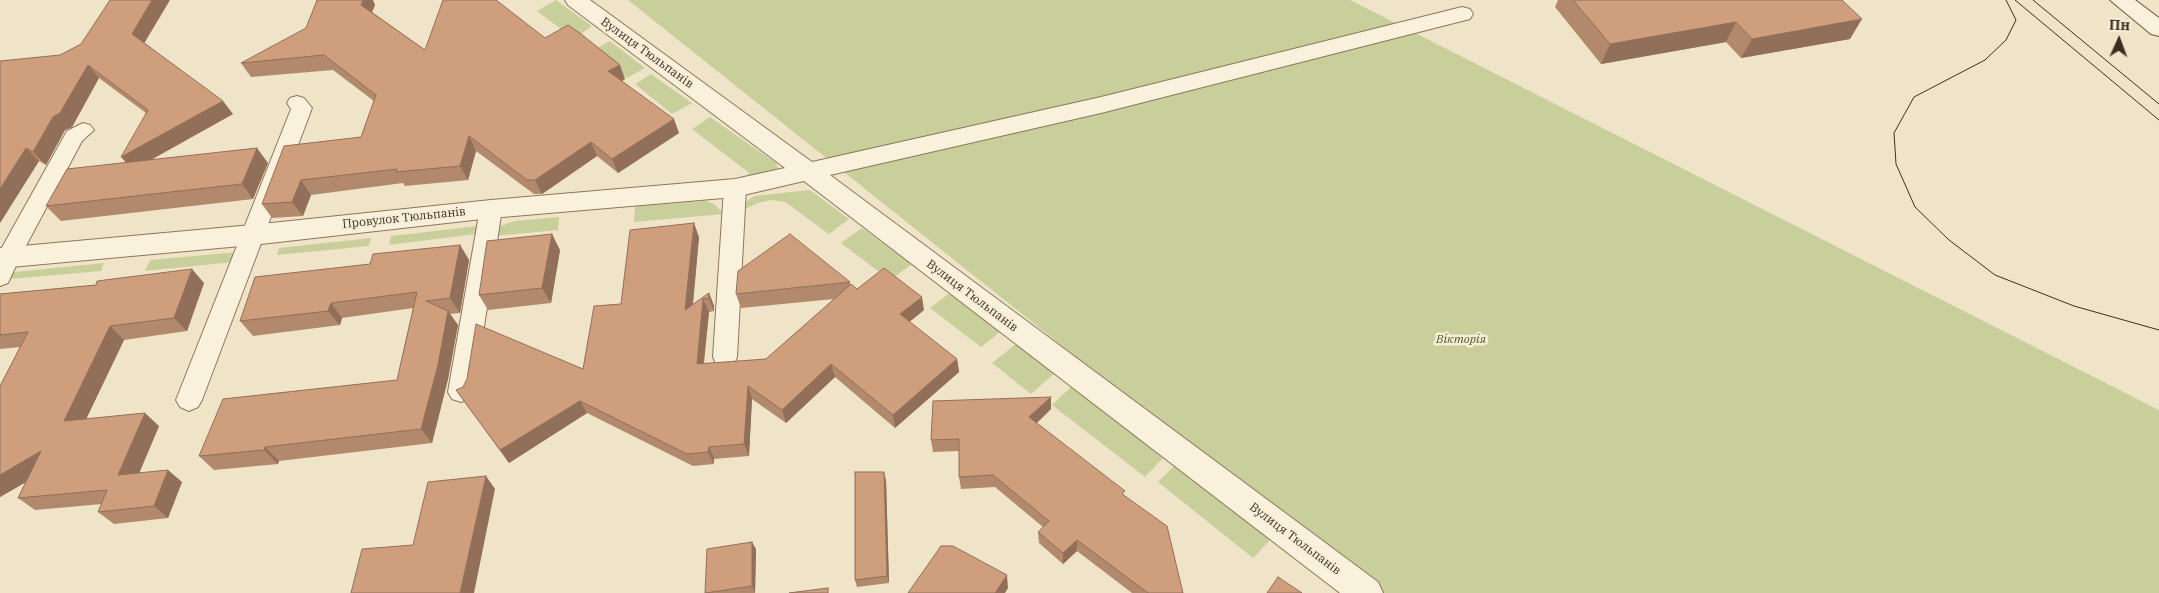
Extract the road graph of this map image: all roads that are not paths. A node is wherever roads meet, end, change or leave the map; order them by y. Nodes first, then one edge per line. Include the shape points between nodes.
1 (576, 0) edge
2 (1435, 0) edge
3 (2121, 0) edge
4 (2159, 29) edge
5 (297, 103) dead end
6 (83, 130) dead end
7 (806, 170) junction
8 (735, 188) junction
9 (491, 209) junction
10 (252, 235) junction
11 (3, 264) edge
12 (725, 357) dead end
13 (461, 392) edge
14 (189, 400) dead end
15 (1366, 593) edge

1 - 7 street, Вулиця Тюльпанів
2 - 7 street, Провулок Тюльпанів via 1462,14 1101,105
3 - 4 street
5 - 10 lane via 302,108
6 - 11 lane via 74,136
7 - 8 street, Провулок Тюльпанів
7 - 15 street, Вулиця Тюльпанів
8 - 9 street, Провулок Тюльпанів
8 - 12 lane
9 - 10 street, Провулок Тюльпанів
9 - 13 lane
10 - 11 street, Провулок Тюльпанів
10 - 14 lane

